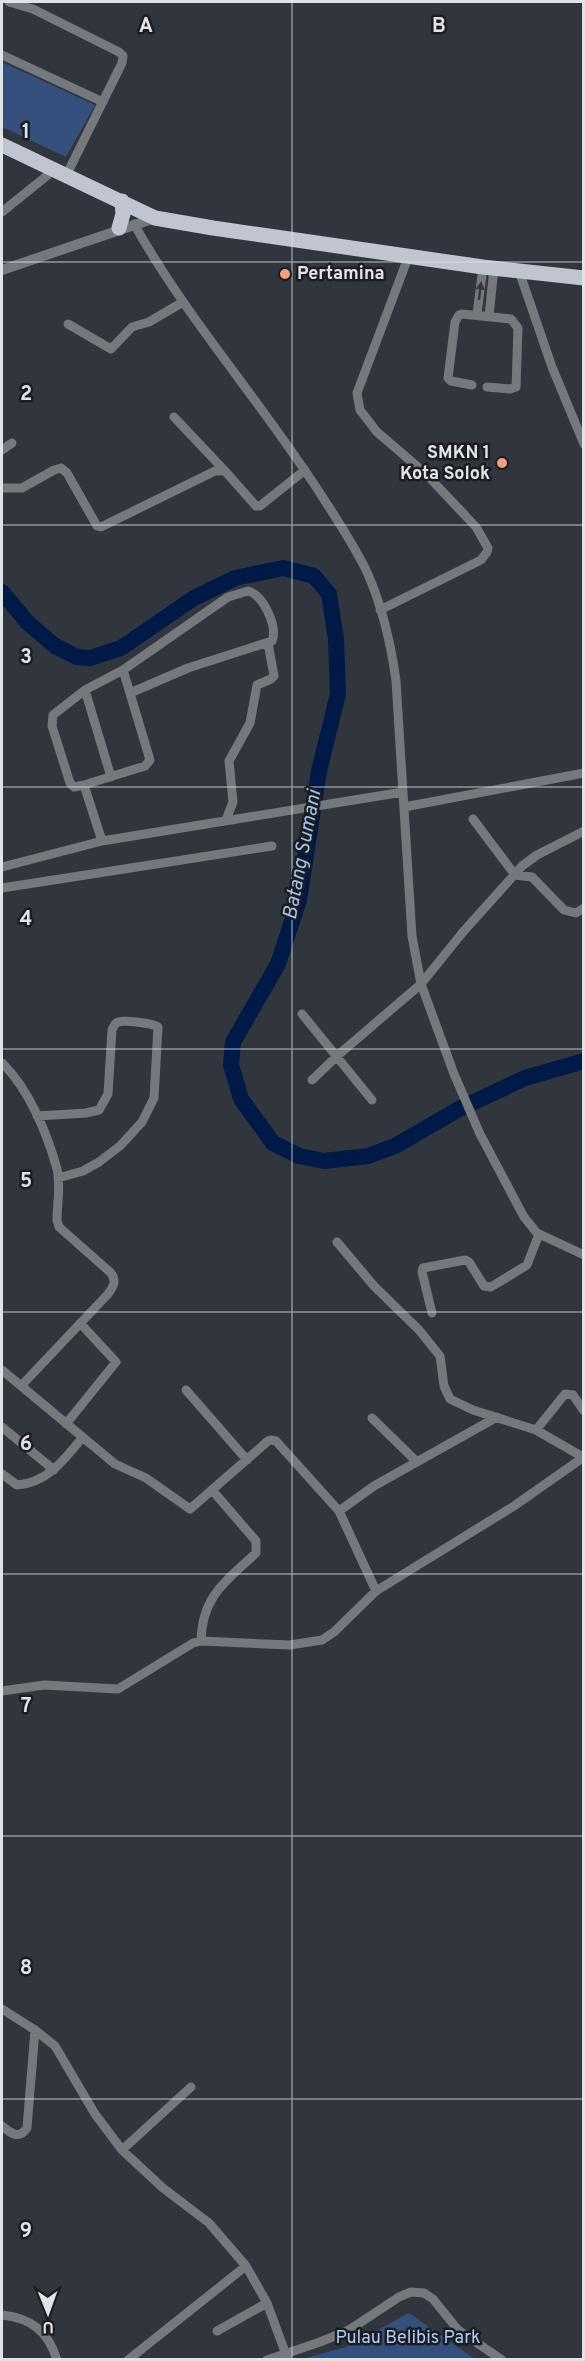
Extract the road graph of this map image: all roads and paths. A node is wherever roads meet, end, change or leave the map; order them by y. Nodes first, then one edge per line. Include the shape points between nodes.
1 (9, 2) edge
2 (2, 55) edge
3 (104, 102) junction
4 (2, 145) edge
5 (60, 173) junction
6 (122, 201) junction
7 (2, 212) edge
8 (155, 218) junction
9 (134, 224) junction
10 (119, 228) junction
11 (409, 255) junction
12 (489, 267) junction
13 (2, 270) edge
14 (519, 272) junction
15 (584, 278) edge
16 (183, 302) junction
17 (477, 314) junction
18 (489, 316) junction
19 (68, 324) dead end
20 (472, 385) dead end
21 (487, 387) dead end
22 (174, 417) dead end
23 (12, 443) dead end
24 (584, 444) edge
25 (2, 450) edge
26 (305, 470) junction
27 (225, 471) junction
28 (2, 488) edge
29 (380, 610) junction
30 (268, 643) junction
31 (123, 670) junction
32 (85, 690) junction
33 (130, 693) junction
34 (584, 773) edge
35 (111, 777) junction
36 (84, 785) junction
37 (403, 792) junction
38 (404, 807) junction
39 (473, 819) dead end
40 (226, 820) junction
41 (584, 831) edge
42 (102, 841) junction
43 (272, 846) dead end
44 (2, 867) edge
45 (515, 875) junction
46 (2, 888) edge
47 (584, 908) edge
48 (421, 984) junction
49 (302, 1014) dead end
50 (337, 1056) junction
51 (2, 1063) edge
52 (312, 1080) dead end
53 (372, 1100) dead end
54 (38, 1116) junction
55 (58, 1178) junction
56 (539, 1234) junction
57 (337, 1242) dead end
58 (584, 1255) edge
59 (432, 1312) dead end
60 (80, 1323) junction
61 (2, 1370) edge
62 (21, 1386) junction
63 (186, 1390) dead end
64 (584, 1411) edge
65 (497, 1417) junction
66 (372, 1418) dead end
67 (66, 1424) junction
68 (2, 1427) edge
69 (536, 1430) junction
70 (82, 1438) junction
71 (583, 1457) edge
72 (247, 1460) junction
73 (417, 1462) junction
74 (54, 1470) junction
75 (2, 1474) edge
76 (212, 1490) junction
77 (339, 1510) junction
78 (376, 1592) junction
79 (201, 1641) junction
80 (2, 1691) edge
81 (2, 2009) edge
82 (35, 2031) junction
83 (191, 2087) dead end
84 (2, 2126) edge
85 (122, 2150) junction
86 (246, 2266) junction
87 (267, 2303) junction
88 (2, 2315) edge
89 (217, 2331) dead end
90 (286, 2356) edge
91 (57, 2360) edge
92 (128, 2360) edge
93 (267, 2360) edge
94 (502, 2360) edge

1 - 3 street via 33,9 121,53 122,63
2 - 3 street
3 - 5 street
4 - 5 highway
5 - 6 highway
5 - 7 street
6 - 8 highway
6 - 10 highway
8 - 9 street
8 - 11 highway
9 - 10 street
9 - 16 street
10 - 13 street
11 - 12 highway
11 - 29 street via 357,393 360,410 377,432 426,474 476,527 488,548 481,560
12 - 14 highway
17 -> 12 street
12 - 18 street
14 - 15 highway
14 - 24 street
16 - 19 street via 132,327 111,349
16 - 26 street
17 - 18 street
17 - 20 street via 456,318 448,375 451,381
18 - 21 street via 511,319 519,333 516,387
22 - 27 street
23 - 25 street
26 - 27 street via 260,506
26 - 29 street via 353,546
27 - 28 street via 212,472 104,527 97,526 62,468 22,488
29 - 37 street via 396,681
30 - 31 street via 274,636 274,627 256,595 243,591 228,597
30 - 33 street via 188,668
30 - 40 street via 274,676 258,683 250,723 231,755 233,802
31 - 32 street
31 - 33 street
32 - 35 street
32 - 36 street via 58,710 51,722 70,783 74,788
33 - 35 street via 150,760 145,766
34 - 38 street
35 - 36 street
36 - 42 street
37 - 38 street
37 - 40 street
38 - 48 street via 412,936
39 - 45 street
40 - 42 street
41 - 45 street via 537,855
42 - 44 street
43 - 46 street
45 - 47 street via 532,877 564,910 576,913
45 - 48 street
48 - 50 street
48 - 56 street via 480,1134 524,1217
49 - 50 street
50 - 52 street
50 - 53 street
51 - 54 street
54 - 55 street
54 - 55 street via 99,1110 108,1094 114,1025 120,1022 158,1027 154,1098 142,1122 99,1162
55 - 60 street via 59,1227 115,1280 108,1294
56 - 58 street
56 - 59 street via 527,1265 488,1288 465,1260 423,1268
57 - 65 street via 440,1356 450,1399
60 - 62 street
60 - 67 street via 116,1362
61 - 62 street
62 - 67 street
63 - 72 street
64 - 69 street via 573,1395 565,1394
65 - 69 street
65 - 73 street
66 - 73 street
67 - 70 street
68 - 74 street
69 - 71 street
70 - 74 street
70 - 76 street via 115,1464 146,1479 190,1509
71 - 78 street via 514,1506
72 - 76 street
72 - 77 street via 268,1441 276,1441
73 - 77 street
74 - 75 street via 21,1485
76 - 79 street via 256,1541 257,1548 204,1610
77 - 78 street
78 - 79 street via 334,1632 314,1642 290,1645
79 - 80 street via 118,1689 44,1685
81 - 82 street
82 - 84 street via 27,2128 17,2135
82 - 85 street via 55,2046 95,2114
83 - 85 street
85 - 86 street via 162,2188 209,2223
86 - 87 street
86 - 92 street
87 - 89 street
87 - 90 street
88 - 91 street via 19,2317 38,2328
90 - 93 street
90 - 94 street via 349,2330 411,2292 424,2293 458,2330

